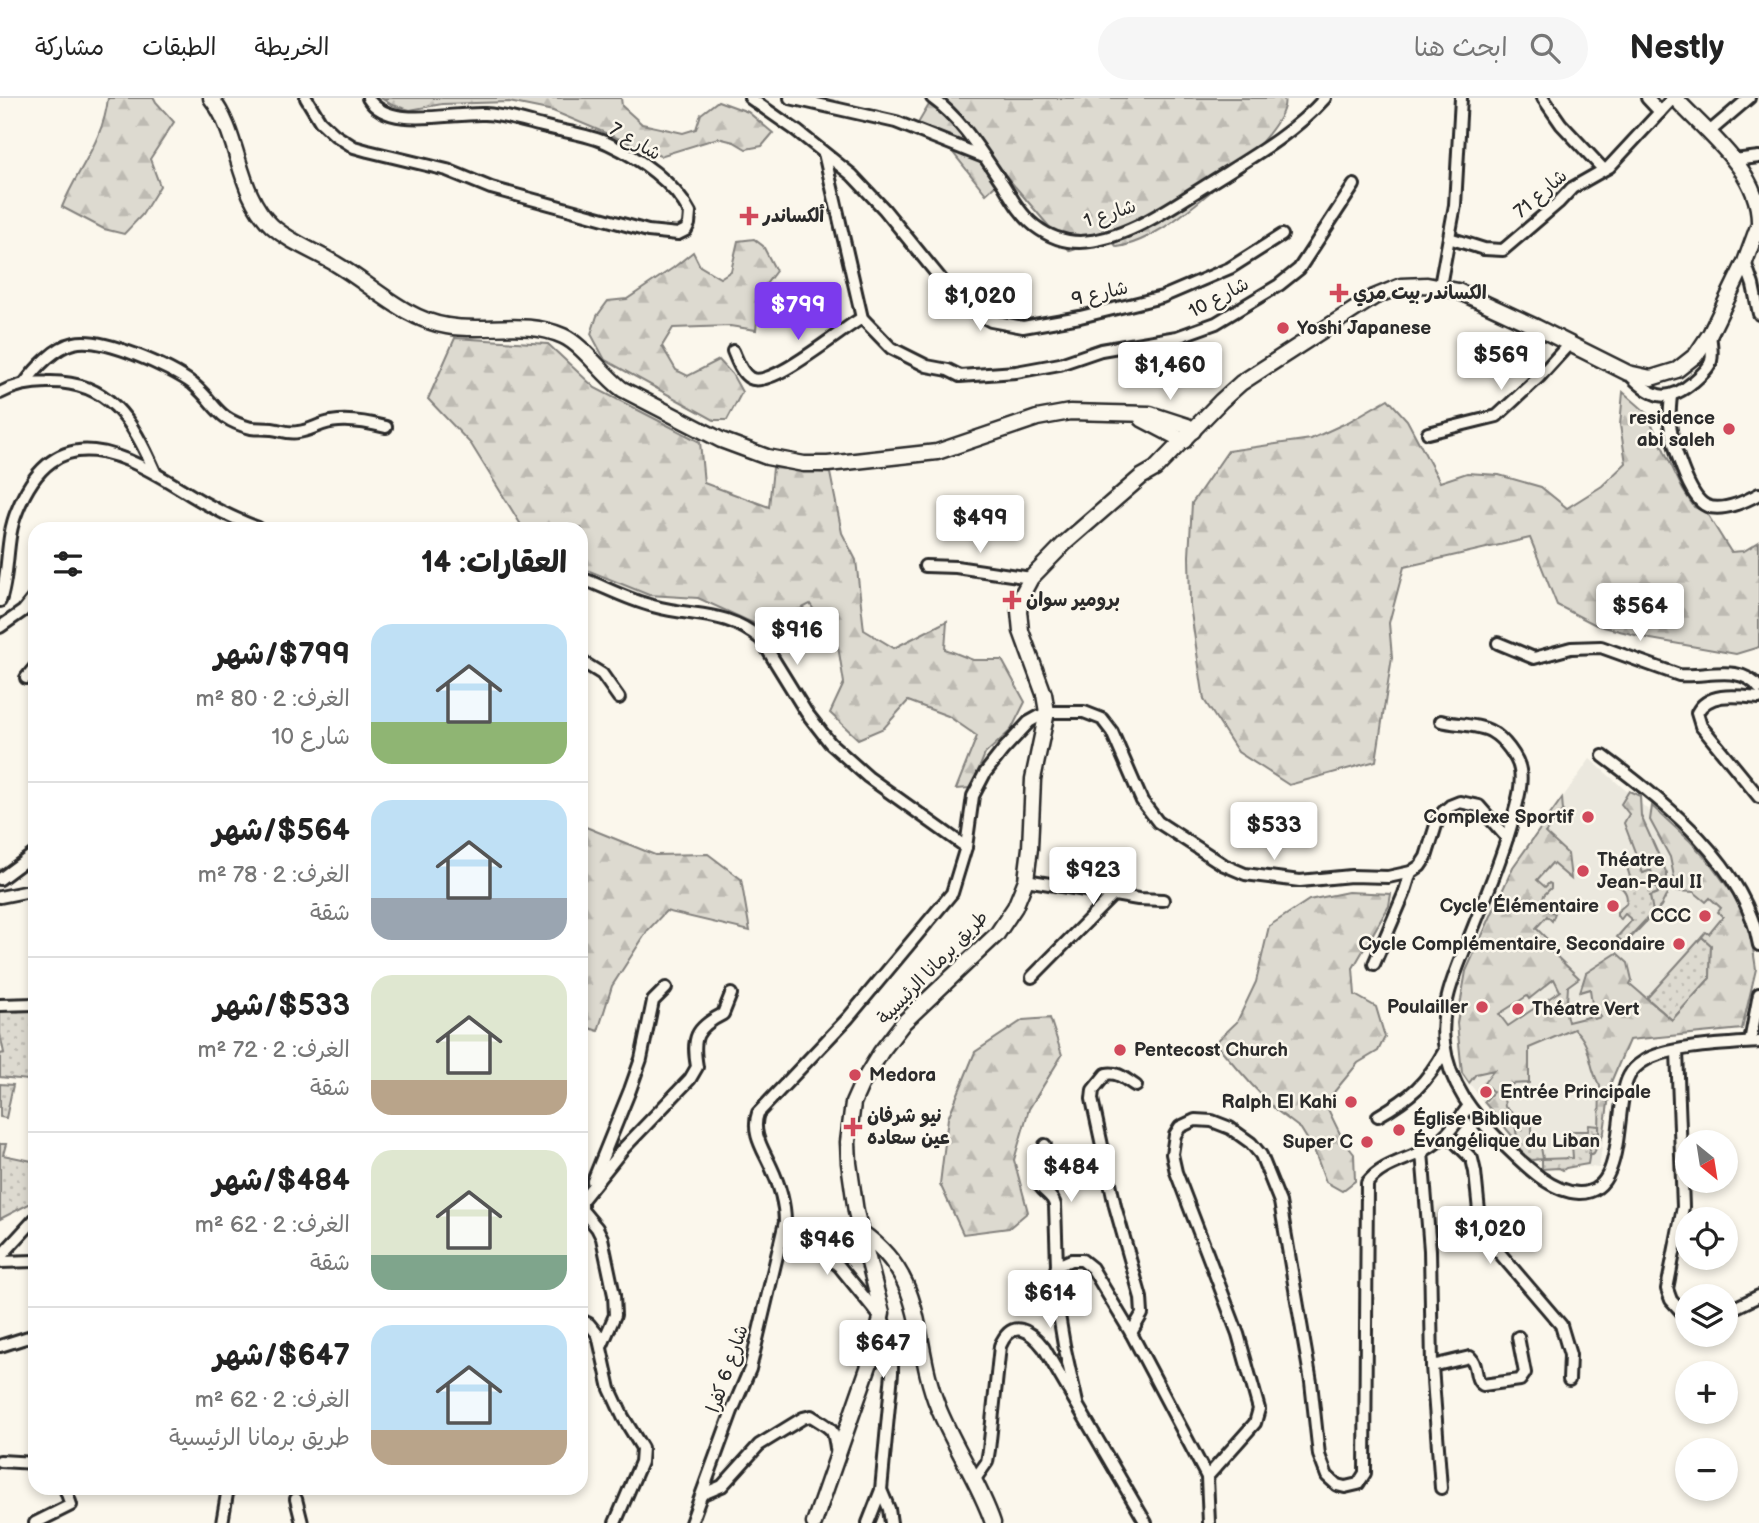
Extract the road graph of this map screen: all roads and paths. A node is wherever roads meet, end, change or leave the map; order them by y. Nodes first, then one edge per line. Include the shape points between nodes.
1 (211, 98) edge
2 (306, 98) edge
3 (368, 98) edge
4 (750, 98) edge
5 (790, 98) edge
6 (932, 98) edge
7 (1325, 98) edge
8 (1461, 98) edge
9 (1543, 98) edge
10 (1647, 98) edge
11 (1749, 98) edge
12 (1681, 100) edge
13 (1660, 112) junction
14 (1708, 133) junction
15 (824, 153) junction
16 (984, 157) junction
17 (1759, 157) edge
18 (1734, 160) junction
19 (1603, 169) junction
20 (1354, 186) dead end
21 (1759, 223) edge
22 (1282, 235) dead end
23 (1449, 238) junction
24 (1751, 258) edge
25 (1440, 286) junction
26 (1759, 314) edge
27 (862, 318) junction
28 (1710, 334) junction
29 (1569, 344) junction
30 (733, 351) dead end
31 (1628, 373) junction
32 (25, 383) junction
33 (0, 393) edge
34 (1671, 396) junction
35 (386, 427) dead end
36 (1428, 433) dead end
37 (1185, 434) junction
38 (155, 472) junction
39 (1759, 494) edge
40 (246, 522) edge
41 (925, 566) dead end
42 (1031, 578) junction
43 (588, 581) edge
44 (0, 601) edge
45 (28, 605) edge
46 (0, 627) edge
47 (1498, 643) dead end
48 (588, 665) edge
49 (28, 676) edge
50 (26, 678) dead end
51 (1759, 688) edge
52 (619, 698) dead end
53 (1759, 698) edge
54 (1047, 712) junction
55 (1441, 721) dead end
56 (1603, 756) dead end
57 (1759, 797) edge
58 (1507, 838) junction
59 (966, 847) junction
60 (28, 858) edge
61 (1411, 872) junction
62 (0, 879) edge
63 (1026, 880) junction
64 (28, 891) edge
65 (1113, 895) junction
66 (0, 897) edge
67 (1163, 900) dead end
68 (1759, 945) edge
69 (1374, 964) dead end
70 (1032, 977) dead end
71 (666, 988) dead end
72 (731, 994) dead end
73 (1759, 994) edge
74 (28, 1004) edge
75 (0, 1005) edge
76 (1755, 1042) edge
77 (1445, 1050) junction
78 (1677, 1051) junction
79 (1136, 1086) dead end
80 (1468, 1107) junction
81 (1378, 1116) dead end
82 (1448, 1135) junction
83 (1045, 1145) dead end
84 (1422, 1152) junction
85 (591, 1190) junction
86 (588, 1193) edge
87 (588, 1217) edge
88 (785, 1222) junction
89 (28, 1227) edge
90 (860, 1232) junction
91 (0, 1260) edge
92 (28, 1261) edge
93 (1057, 1266) junction
94 (1759, 1296) edge
95 (1675, 1304) edge
96 (1738, 1306) edge
97 (881, 1319) junction
98 (588, 1324) edge
99 (1131, 1334) junction
100 (28, 1337) edge
101 (1518, 1337) dead end
102 (602, 1345) junction
103 (0, 1346) edge
104 (1432, 1366) junction
105 (1569, 1380) dead end
106 (1077, 1403) junction
107 (836, 1455) junction
108 (0, 1461) edge
109 (28, 1463) edge
110 (1207, 1477) junction
111 (975, 1479) junction
112 (1441, 1488) dead end
113 (881, 1490) junction
114 (703, 1493) junction
115 (67, 1495) edge
116 (227, 1495) edge
117 (296, 1499) dead end
118 (35, 1523) edge
119 (222, 1523) edge
120 (302, 1523) edge
121 (615, 1523) edge
122 (691, 1523) edge
123 (814, 1523) edge
124 (868, 1523) edge
125 (891, 1523) edge
126 (993, 1523) edge
127 (1146, 1523) edge
128 (1209, 1523) edge

1 - 37 main road via 254,202 273,227 292,241 432,322 464,328 533,328 569,339 622,389 745,449 789,463 828,464 937,453 1056,413 1135,415
2 - 3 street, شارع 7 via 328,129 354,147 648,231 672,235 686,230 691,218 678,195 656,174 608,144 513,117 400,117 379,110
4 - 15 street, شارع 9
5 - 16 street via 896,122
6 - 16 street, شارع 1
7 - 16 street, شارع 1 via 1278,139 1188,197 1133,227 1091,240 1061,239 1036,227
8 - 23 street via 1459,165
9 - 19 street
10 - 13 street
11 - 14 street
12 - 13 street, شارع 71
12 - 14 main road, طريق برمانا الرئيسية
13 - 19 street, شارع 71
14 - 18 main road, طريق برمانا الرئيسية
15 - 22 street, شارع 9 via 877,201 962,305 991,321 1023,327 1162,297 1230,268
15 - 27 street
17 - 18 street
18 - 21 main road, طريق برمانا الرئيسية via 1755,192
19 - 23 street, شارع 71 via 1572,188 1503,250
20 - 27 street, شارع 10 via 1299,269 1216,323 1177,337 1101,349 1060,364 1016,372 960,376 891,348
21 - 24 main road, طريق برمانا الرئيسية
23 - 25 street
24 - 26 street
24 - 28 main road, طريق برمانا الرئيسية
25 - 29 main road, طريق برمانا الرئيسية via 1491,305
25 - 37 main road, طريق برمانا الرئيسية via 1401,286 1374,297 1205,409
27 - 30 street via 762,380 745,374
28 - 31 main road, طريق برمانا الرئيسية via 1696,355 1677,370 1651,377
28 - 34 street via 1709,366
29 - 31 main road, طريق برمانا الرئيسية
29 - 36 street via 1497,416
31 - 34 street via 1657,395
32 - 33 street
32 - 35 street via 62,347 82,341 131,352 175,374 197,388 228,421 242,426 290,433 324,423
32 - 38 street via 70,381 96,391 130,425
34 - 39 street via 1672,435 1687,480 1701,503 1720,508
37 - 42 main road, طريق برمانا الرئيسية
38 - 40 street
38 - 44 street via 87,449 66,454 47,466 31,483 15,515
41 - 42 street
42 - 54 main road, طريق برمانا الرئيسية via 1019,611 1021,631
43 - 59 street via 640,603 713,616 751,631 830,743 868,777
45 - 46 street
47 - 51 street via 1534,658 1571,648 1601,647 1679,675 1735,673
48 - 52 street via 602,674
49 - 50 street
53 - 57 street via 1712,699 1697,713 1700,726
54 - 59 street via 1029,722 985,773 973,796
54 - 61 street via 1084,712 1102,719 1148,811 1174,834 1232,870 1300,881
54 - 63 main road, طريق برمانا الرئيسية via 1033,779
55 - 58 street via 1493,732 1519,763 1521,785
56 - 68 street via 1672,812 1714,856 1745,905
58 - 61 street via 1479,806 1460,802 1450,806 1437,822 1426,857
58 - 77 street via 1447,999
59 - 88 street via 952,893 848,1018 758,1113 758,1141 782,1199
60 - 62 street
61 - 69 street
63 - 65 street
63 - 90 main road, طريق برمانا الرئيسية via 1015,908 997,934 904,1022 861,1085 853,1103 848,1142
64 - 66 street
65 - 67 street
65 - 70 street
71 - 85 street via 653,1001 641,1059
72 - 85 street via 723,1014 706,1023 694,1044 698,1068
73 - 76 street
74 - 75 street
76 - 78 street
77 - 80 street
77 - 81 street via 1416,1091
78 - 80 street via 1646,1060 1629,1076 1612,1167 1605,1181 1588,1192 1555,1187 1520,1161
78 - 95 street via 1683,1207 1667,1289
79 - 99 street via 1121,1075 1106,1074 1093,1090 1092,1099 1141,1298 1142,1314
80 - 82 street
82 - 84 street
82 - 105 street via 1472,1158 1480,1221 1491,1243 1562,1325 1570,1355
83 - 93 street via 1038,1178 1041,1188 1054,1199
84 - 104 street
84 - 110 street via 1384,1168 1367,1183 1365,1473 1358,1484 1345,1487 1327,1476 1319,1455 1280,1202 1261,1155 1240,1134 1212,1121 1187,1123 1175,1135 1172,1154 1176,1172 1238,1334 1259,1409 1255,1423
85 - 86 street
87 - 102 street via 602,1238 615,1308
88 - 97 street via 839,1266
88 - 114 street, شارع 6 كفرا via 750,1369
89 - 91 street
90 - 97 main road, طريق برمانا الرئيسية via 880,1299
90 - 111 main road via 890,1258 908,1287 934,1396
91 - 92 street
93 - 99 street via 1071,1260 1088,1263
93 - 106 street via 1054,1289
94 - 96 street
97 - 107 main road, طريق برمانا الرئيسية
97 - 113 street via 889,1331 893,1354
98 - 102 street
99 - 110 street
100 - 103 street
101 - 104 street via 1525,1373 1520,1380 1483,1385 1470,1357
102 - 121 street via 610,1390 642,1448
104 - 112 street
106 - 111 street via 1036,1338 1018,1329 1007,1334 1000,1346 987,1462
106 - 127 street
107 - 114 street via 831,1429 811,1416 803,1418 759,1445 722,1486
107 - 123 main road, طريق برمانا الرئيسية
108 - 109 street
110 - 128 street
111 - 126 main road
113 - 124 street
113 - 125 street
114 - 122 street, شارع 6 كفرا
115 - 118 street via 71,1505
116 - 119 street
117 - 120 street

